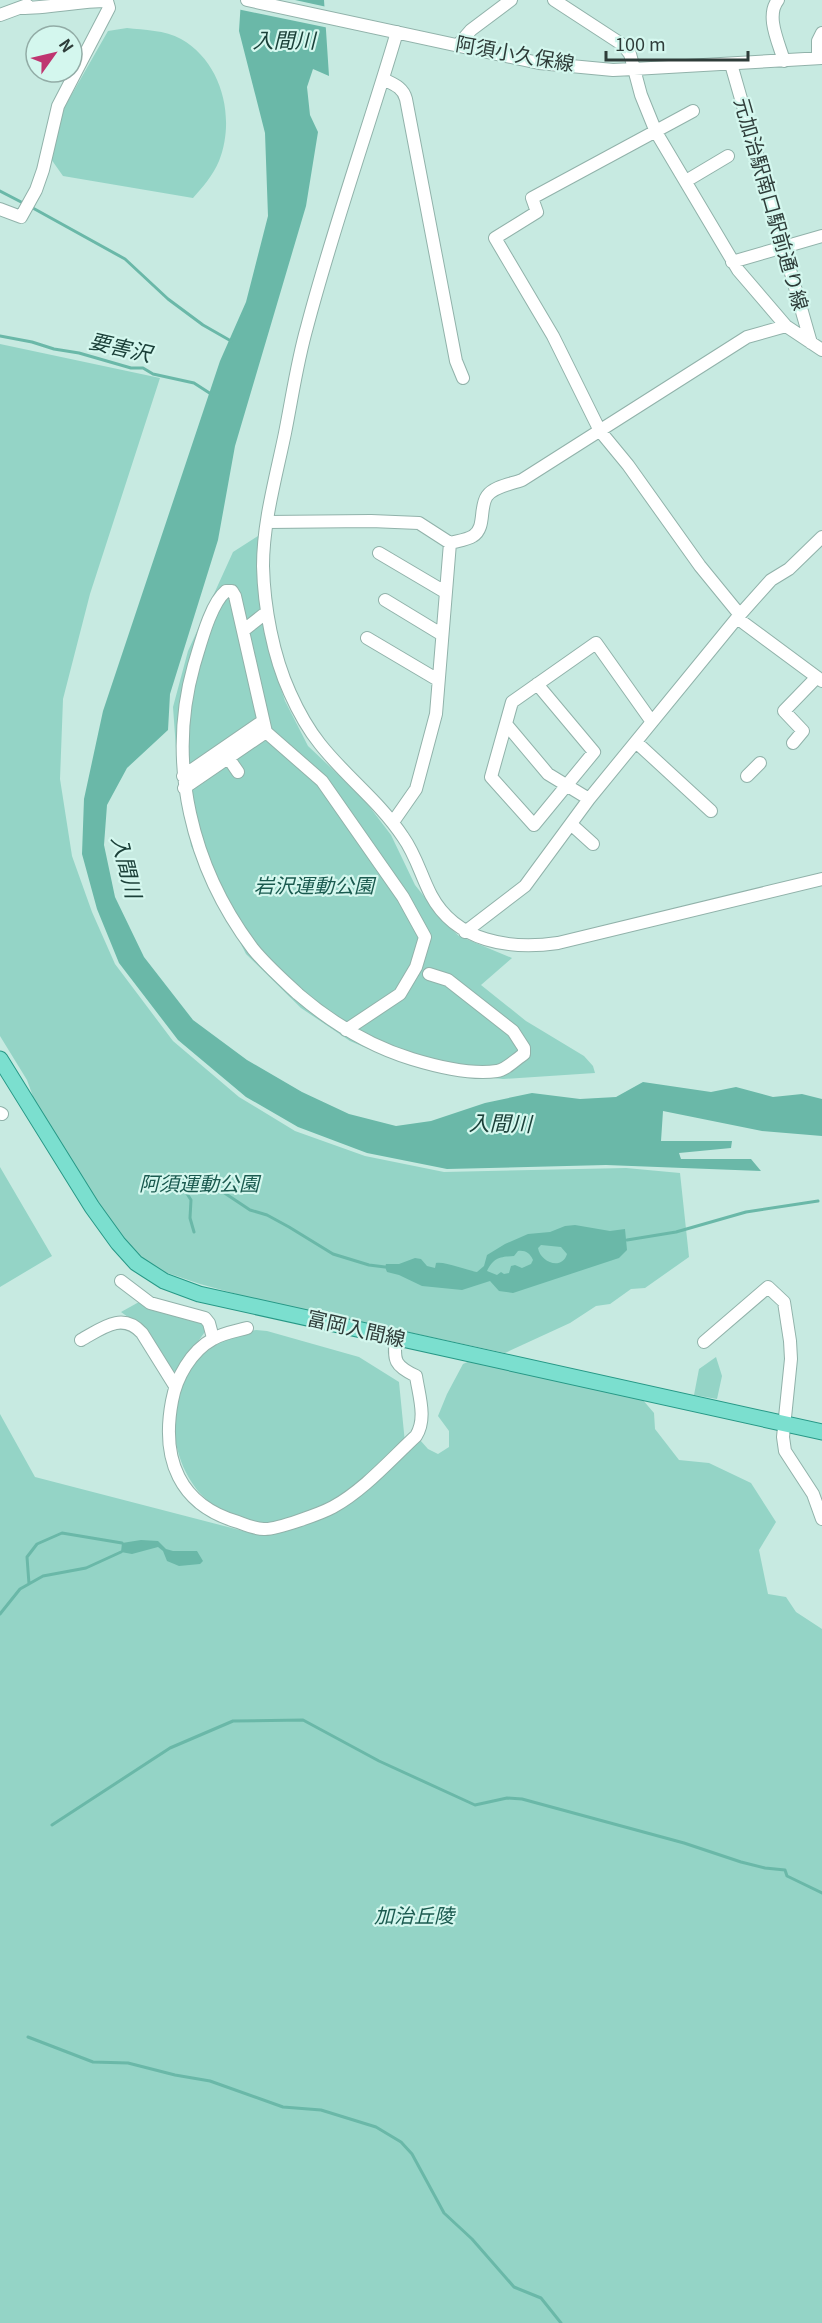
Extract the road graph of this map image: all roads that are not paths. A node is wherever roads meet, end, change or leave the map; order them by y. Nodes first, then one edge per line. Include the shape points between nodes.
1 (37, 0) edge
2 (247, 0) edge
3 (511, 0) edge
4 (554, 0) edge
5 (778, 0) edge
6 (21, 8) junction
7 (0, 15) edge
8 (397, 32) junction
9 (822, 33) edge
10 (458, 45) junction
11 (820, 58) edge
12 (784, 61) junction
13 (731, 64) junction
14 (634, 69) junction
15 (383, 79) junction
16 (693, 111) dead end
17 (657, 132) junction
18 (728, 156) dead end
19 (686, 181) junction
20 (0, 209) edge
21 (822, 236) edge
22 (784, 247) junction
23 (732, 262) junction
24 (786, 326) junction
25 (817, 347) edge
26 (463, 378) dead end
27 (600, 431) junction
28 (267, 522) junction
29 (822, 537) edge
30 (450, 543) junction
31 (379, 553) dead end
32 (445, 592) junction
33 (385, 600) dead end
34 (263, 615) dead end
35 (738, 617) junction
36 (244, 630) junction
37 (441, 634) junction
38 (367, 638) dead end
39 (820, 679) edge
40 (438, 680) junction
41 (537, 684) junction
42 (652, 722) junction
43 (506, 724) junction
44 (265, 726) junction
45 (636, 742) junction
46 (792, 743) dead end
47 (225, 753) junction
48 (760, 763) dead end
49 (238, 772) dead end
50 (747, 776) dead end
51 (184, 782) junction
52 (567, 785) junction
53 (590, 799) junction
54 (711, 811) dead end
55 (393, 822) junction
56 (572, 825) junction
57 (593, 844) dead end
58 (822, 879) edge
59 (465, 932) junction
60 (422, 970) junction
61 (346, 1030) junction
62 (0, 1059) edge
63 (122, 1281) dead end
64 (248, 1328) dead end
65 (213, 1338) junction
66 (396, 1338) junction
67 (81, 1340) dead end
68 (704, 1342) dead end
69 (175, 1386) junction
70 (785, 1425) junction
71 (822, 1432) edge
72 (822, 1519) edge

1 - 6 street
2 - 8 street, 阿須小久保線
3 - 10 street via 471,30
4 - 14 street via 617,40 630,54
5 - 12 street via 771,14
6 - 7 street
6 - 20 street via 92,1 107,1 109,8 58,106 34,195 21,217
8 - 10 street, 阿須小久保線
8 - 15 street
9 - 11 street via 818,41
10 - 14 street, 阿須小久保線 via 539,63
11 - 12 street, 阿須小久保線
12 - 13 street, 阿須小久保線
13 - 14 street, 阿須小久保線
13 - 22 street, 元加治駅南口駅前通り線
14 - 17 street
15 - 26 street via 398,87 406,99 456,361
15 - 28 street via 306,328
16 - 17 street
17 - 19 street
17 - 27 street via 532,198 537,212 495,238 553,336
18 - 19 street
19 - 23 street
21 - 22 street
22 - 23 street
22 - 25 street, 元加治駅南口駅前通り線
23 - 24 street
24 - 25 street
24 - 27 street via 747,337
27 - 30 street via 522,480 488,494 479,529 473,536
27 - 35 street
28 - 30 street via 419,523
28 - 55 street via 265,588 271,629 288,690 319,743
29 - 35 street via 789,569 771,580
30 - 32 street
31 - 32 street
32 - 37 street
33 - 37 street
34 - 36 street
35 - 39 street
35 - 42 street
36 - 44 street
36 - 51 street via 235,594 227,590 206,630 191,678 183,730
37 - 40 street
38 - 40 street
39 - 46 street via 784,711 803,730
40 - 55 street via 436,714 416,789
41 - 42 street via 596,643
41 - 43 street via 512,702
41 - 52 street via 594,752
42 - 45 street
43 - 52 street via 548,774
43 - 52 street via 491,777 534,825
44 - 47 street
44 - 60 street via 322,781 403,897 425,937
45 - 53 street
45 - 54 street
47 - 49 street
47 - 51 street
48 - 50 street
51 - 61 street via 195,836 224,906 254,950 284,981
52 - 53 street
53 - 56 street
55 - 59 street via 410,846 431,895 445,915
56 - 57 street
56 - 59 street via 525,886
58 - 59 street via 535,947 485,940
60 - 61 street via 400,994
60 - 61 street via 448,980 513,1031 524,1054 499,1071 453,1068 397,1054
62 - 66 main road, 富岡入間線 via 92,1207 136,1263 165,1281 199,1294
63 - 65 street via 150,1303 205,1318
64 - 65 street
65 - 69 street via 194,1355
66 - 69 street via 394,1358 401,1368 416,1376 422,1419 418,1433 354,1493 332,1508 274,1528 220,1517 186,1489 168,1447
66 - 70 main road, 富岡入間線
67 - 69 street via 113,1322 134,1326
68 - 70 street via 768,1287 784,1302 791,1359
70 - 71 main road, 富岡入間線
70 - 72 street via 785,1451 813,1494

